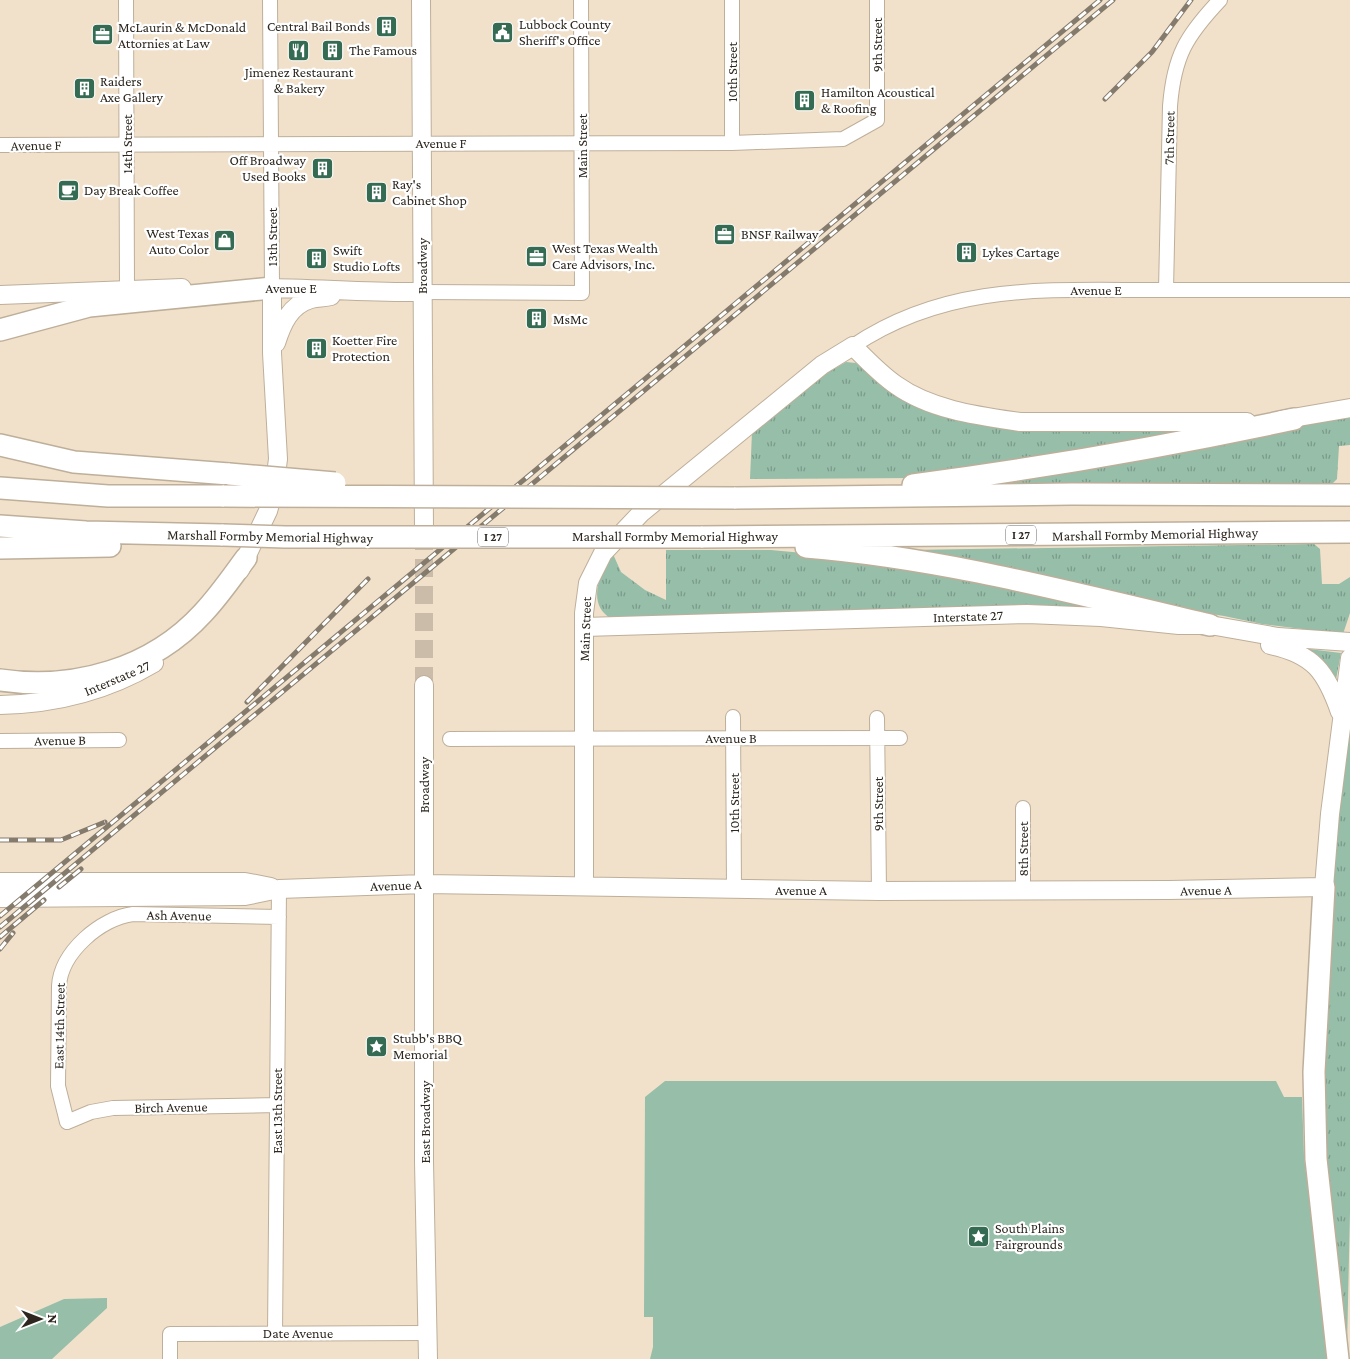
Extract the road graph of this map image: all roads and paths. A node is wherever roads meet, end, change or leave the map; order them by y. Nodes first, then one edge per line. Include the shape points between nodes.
1 (126, 0) edge
2 (270, 0) edge
3 (421, 0) edge
4 (581, 0) edge
5 (732, 0) edge
6 (877, 0) edge
7 (1220, 0) edge
8 (878, 120) joint
9 (271, 143) junction
10 (422, 143) junction
11 (582, 143) junction
12 (732, 143) junction
13 (127, 144) junction
14 (0, 145) edge
15 (272, 288) junction
16 (127, 289) junction
17 (1166, 290) junction
18 (1350, 290) edge
19 (343, 292) junction
20 (422, 292) junction
21 (582, 293) joint
22 (0, 295) edge
23 (0, 330) edge
24 (853, 346) junction
25 (272, 352) junction
26 (1347, 408) edge
27 (1294, 419) junction
28 (0, 445) edge
29 (0, 488) edge
30 (469, 495) junction
31 (1349, 495) edge
32 (812, 498) junction
33 (0, 526) edge
34 (424, 532) tunnel mouth
35 (1345, 532) edge
36 (701, 537) junction
37 (221, 539) junction
38 (0, 548) edge
39 (246, 558) junction
40 (1210, 625) junction
41 (584, 627) junction
42 (1238, 631) junction
43 (1350, 642) edge
44 (1350, 658) edge
45 (0, 680) edge
46 (424, 685) tunnel mouth
47 (0, 705) edge
48 (1341, 716) junction
49 (733, 717) dead end
50 (877, 718) dead end
51 (584, 738) junction
52 (733, 738) junction
53 (878, 738) junction
54 (900, 738) dead end
55 (450, 739) dead end
56 (119, 740) dead end
57 (0, 741) edge
58 (1023, 808) dead end
59 (0, 882) edge
60 (424, 884) junction
61 (584, 885) junction
62 (1324, 887) junction
63 (279, 889) junction
64 (734, 890) junction
65 (1023, 890) junction
66 (879, 891) junction
67 (0, 898) edge
68 (278, 917) junction
69 (86, 938) joint
70 (277, 1105) junction
71 (67, 1122) joint
72 (427, 1333) junction
73 (275, 1334) junction
74 (170, 1359) edge
75 (428, 1359) edge
76 (1338, 1359) edge

1 - 13 street, 14th Street
2 - 9 street, 13th Street
3 - 10 main road, Broadway
4 - 11 street, Main Street
5 - 12 street, 10th Street
6 - 8 street, 9th Street
7 - 17 street, 7th Street via 1181,50 1172,76
8 - 12 street, Avenue F via 844,139
9 - 10 street, Avenue F
9 - 13 street, Avenue F
9 - 15 street, 13th Street
10 - 11 street, Avenue F
10 - 20 main road, Broadway
11 - 12 street, Avenue F
11 - 21 street, Main Street
13 - 14 street, Avenue F
13 - 16 street, 14th Street
15 - 16 main road, Avenue E
15 - 19 main road, Avenue E via 324,288
15 - 23 highway via 89,306
15 - 25 main road, 13th Street
16 - 22 main road, Avenue E
17 - 18 street, Avenue E
17 - 24 street, Avenue E via 1012,292 954,301 911,314
19 - 20 main road, Avenue E
19 - 25 main road via 298,305 280,328
20 - 21 street, Avenue E
20 - 34 main road, Broadway
24 - 27 main road via 896,386 921,399 983,417 1020,422
24 - 41 main road, Main Street via 822,365 648,508 602,553 588,583
25 - 39 main road, 13th Street via 277,467 268,511
26 - 27 main road
27 - 32 highway via 1170,446 1013,472
28 - 30 highway, bridge via 74,462
29 - 30 highway, bridge via 108,496
30 - 32 highway, bridge
31 - 32 highway via 1072,494
33 - 37 highway, Marshall Formby Memorial Highway
35 - 36 highway, Marshall Formby Memorial Highway / I 27
36 - 37 highway, Marshall Formby Memorial Highway / I 27, bridge
36 - 40 highway via 911,560 1102,598
37 - 38 highway
39 - 45 highway via 194,622 165,645 128,665 66,682 32,684
39 - 47 main road, Interstate 27 via 224,598 207,620 153,664 109,684 66,698
40 - 41 main road, Interstate 27 via 1027,614
40 - 42 main road, Interstate 27
41 - 51 main road, Main Street
42 - 43 main road, Interstate 27
42 - 48 main road via 1259,642 1293,650 1309,660 1330,685
44 - 48 main road
46 - 60 main road, Broadway
48 - 62 main road
49 - 52 street, 10th Street
50 - 53 street, 9th Street
51 - 52 street, Avenue B
51 - 55 street, Avenue B
51 - 61 main road, Main Street
52 - 53 street, Avenue B
52 - 64 street, 10th Street
53 - 54 street, Avenue B
53 - 66 street, 9th Street
56 - 57 street, Avenue B
58 - 65 street, 8th Street
59 - 63 main road, Avenue A via 245,882
60 - 61 main road, Avenue A
60 - 63 main road, Avenue A
60 - 72 main road, East Broadway
61 - 64 main road, Avenue A
62 - 65 main road, Avenue A
62 - 76 highway via 1314,1072 1316,1159
63 - 67 main road, Avenue A via 245,896
63 - 68 street, East 13th Street
64 - 66 main road, Avenue A
65 - 66 main road, Avenue A
68 - 69 street, Ash Avenue via 127,915 112,918
68 - 70 street, East 13th Street
69 - 71 street, East 14th Street via 59,974 58,1086
70 - 71 street, Birch Avenue via 113,1108 91,1112
70 - 73 street, East 13th Street
72 - 73 street, Date Avenue
72 - 75 main road, East Broadway
73 - 74 street, Date Avenue via 170,1334

